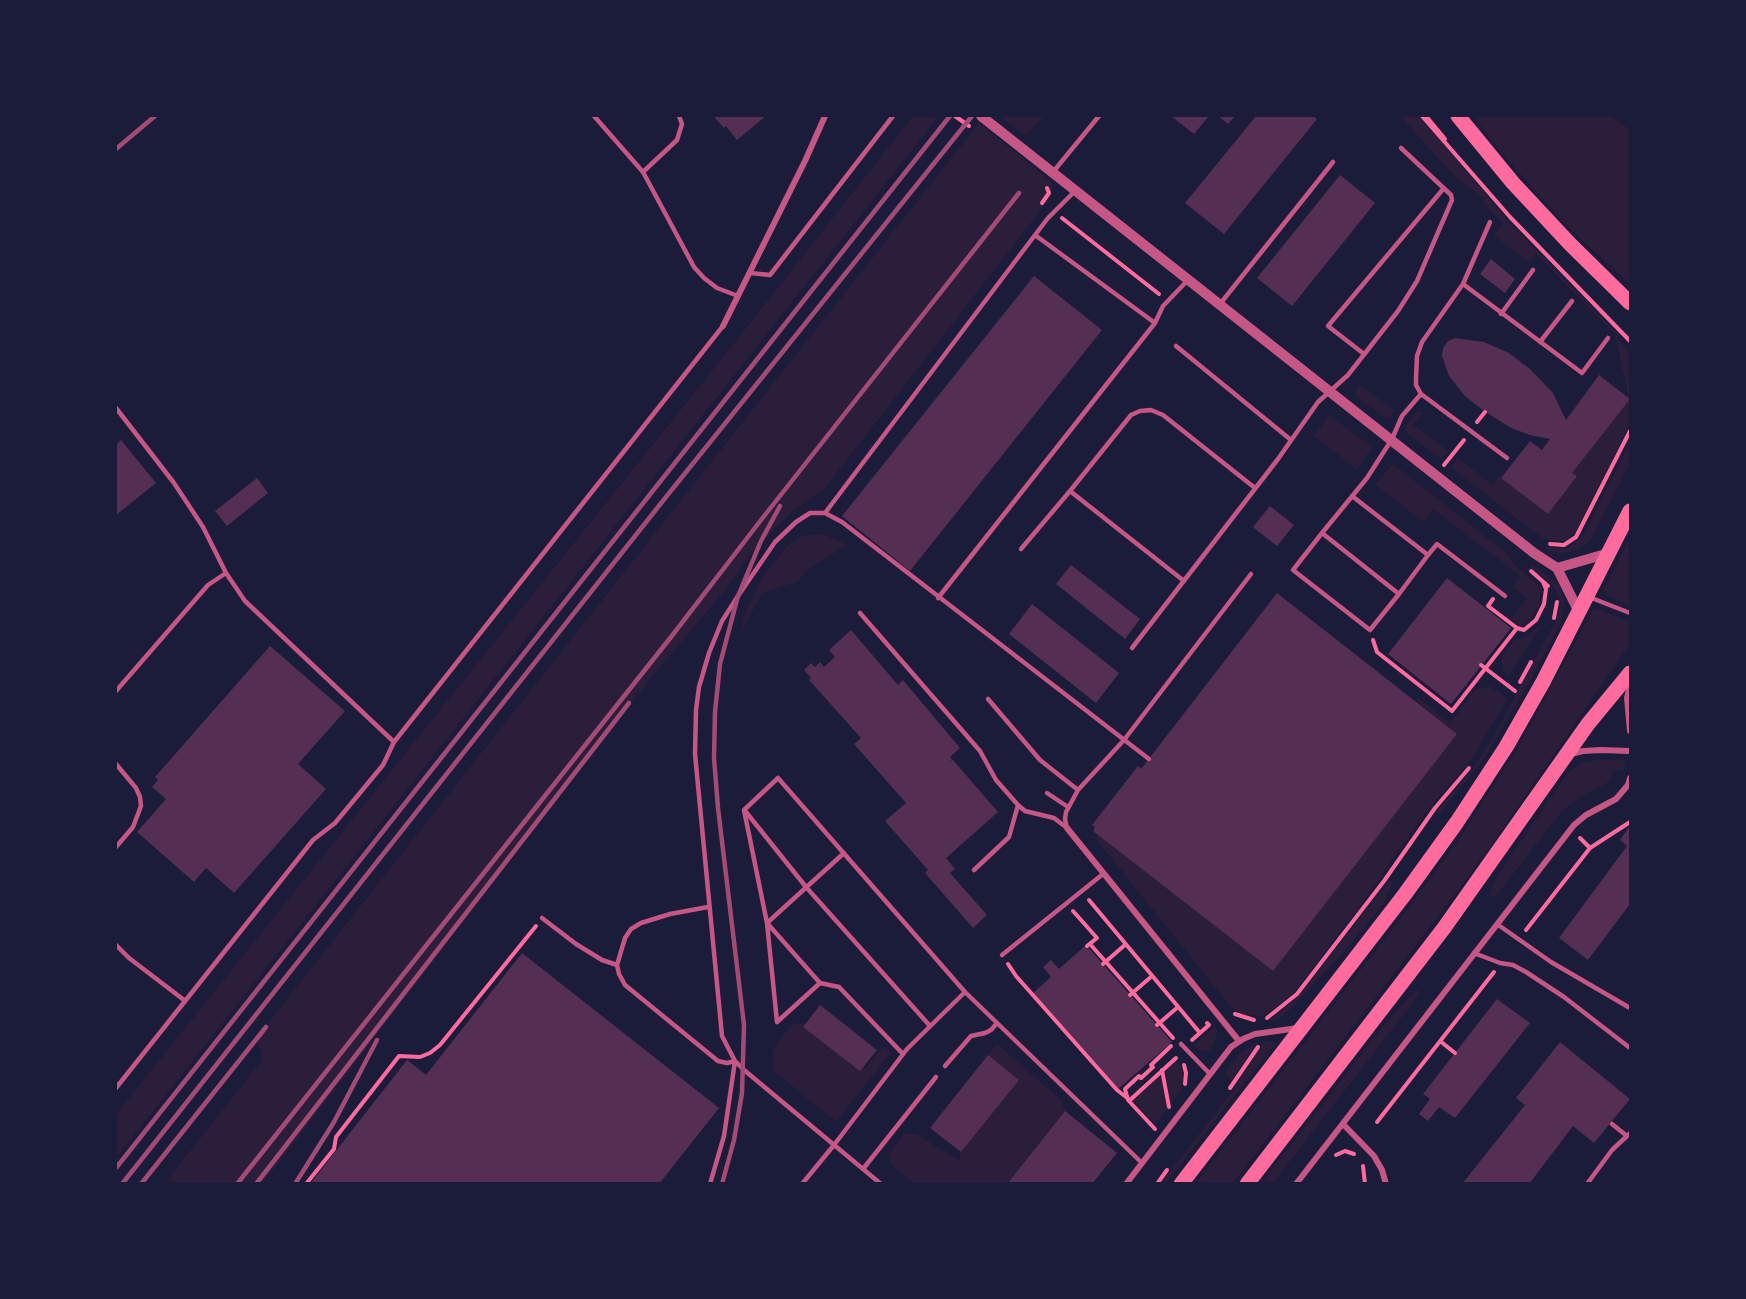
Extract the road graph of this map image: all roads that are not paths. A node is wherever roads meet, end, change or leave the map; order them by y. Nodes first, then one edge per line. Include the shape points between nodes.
1 (594, 116) edge
2 (679, 116) edge
3 (825, 116) edge
4 (893, 116) edge
5 (981, 116) edge
6 (1099, 116) edge
7 (1458, 116) edge
8 (1401, 148) dead end
9 (1333, 162) dead end
10 (643, 172) junction
11 (1053, 172) junction
12 (1444, 188) junction
13 (1076, 190) junction
14 (1490, 222) dead end
15 (1035, 235) junction
16 (1533, 270) dead end
17 (750, 273) junction
18 (1189, 279) junction
19 (1462, 284) junction
20 (738, 296) junction
21 (1572, 301) dead end
22 (1630, 303) edge
23 (1220, 304) junction
24 (1501, 314) junction
25 (1155, 323) junction
26 (723, 326) joint
27 (1608, 338) dead end
28 (1540, 342) junction
29 (1176, 346) dead end
30 (1364, 354) junction
31 (1330, 390) junction
32 (1421, 394) junction
33 (116, 408) edge
34 (1392, 439) junction
35 (1291, 440) junction
36 (1507, 458) dead end
37 (1255, 488) junction
38 (1070, 491) junction
39 (1352, 496) junction
40 (1630, 511) edge
41 (825, 513) junction
42 (1322, 533) junction
43 (1021, 549) dead end
44 (1609, 553) junction
45 (1428, 555) junction
46 (1557, 568) junction
47 (226, 573) junction
48 (1251, 573) dead end
49 (1184, 581) junction
50 (1399, 594) junction
51 (1505, 596) dead end
52 (1587, 596) junction
53 (938, 598) junction
54 (860, 612) dead end
55 (1579, 612) junction
56 (1630, 614) edge
57 (1132, 648) dead end
58 (1630, 673) edge
59 (1630, 685) edge
60 (116, 691) edge
61 (988, 699) dead end
62 (1630, 732) edge
63 (1124, 740) junction
64 (394, 742) junction
65 (1630, 751) edge
66 (1565, 756) junction
67 (1149, 759) dead end
68 (116, 764) edge
69 (1630, 778) edge
70 (1078, 790) junction
71 (1047, 793) dead end
72 (1018, 805) junction
73 (1068, 807) junction
74 (744, 810) junction
75 (1067, 828) junction
76 (116, 847) edge
77 (844, 853) junction
78 (974, 870) dead end
79 (1103, 874) junction
80 (806, 887) junction
81 (708, 907) junction
82 (542, 918) road end
83 (767, 923) junction
84 (1497, 924) junction
85 (116, 945) edge
86 (1474, 953) junction
87 (1002, 955) road end
88 (617, 964) junction
89 (820, 983) junction
90 (965, 992) junction
91 (184, 1000) junction
92 (1630, 1008) edge
93 (997, 1023) junction
94 (930, 1026) junction
95 (1301, 1027) junction
96 (1239, 1041) junction
97 (1181, 1044) dead end
98 (1630, 1048) edge
99 (903, 1054) junction
100 (735, 1061) junction
101 (945, 1066) dead end
102 (1210, 1074) junction
103 (936, 1077) dead end
104 (116, 1088) edge
105 (1343, 1124) junction
106 (1612, 1124) dead end
107 (1629, 1135) edge
108 (834, 1145) junction
109 (1142, 1163) junction
110 (863, 1169) junction
111 (804, 1183) edge
112 (710, 1184) edge
113 (881, 1184) edge
114 (1126, 1184) edge
115 (1181, 1184) edge
116 (1247, 1184) edge
117 (1296, 1184) edge
118 (1386, 1184) edge
119 (1587, 1184) edge

1 - 10 lane
2 - 10 lane via 682,124 677,140
3 - 17 street
4 - 17 lane via 770,275
5 - 11 street
6 - 11 lane
7 - 22 main road via 1513,183
8 - 12 lane
9 - 23 lane
10 - 20 lane via 694,267 717,288
11 - 13 street
12 - 30 lane via 1451,195 1452,204 1417,280
12 - 30 lane via 1328,326
13 - 15 lane
13 - 18 street
14 - 19 lane
15 - 25 lane
15 - 41 lane
16 - 24 lane
17 - 20 street
18 - 23 street
18 - 25 lane via 1163,306
19 - 24 lane
19 - 32 lane via 1419,349 1416,385
20 - 26 street
21 - 28 lane
23 - 31 street
24 - 28 lane
25 - 53 lane
26 - 64 lane
27 - 28 lane via 1582,373
29 - 35 lane
30 - 31 lane
31 - 34 street
31 - 35 lane
32 - 34 lane via 1402,416
32 - 36 lane
33 - 47 lane via 174,483 203,527
34 - 39 lane
34 - 46 street
35 - 37 lane
37 - 38 lane via 1163,415 1151,410 1131,415
37 - 49 lane
38 - 43 lane
38 - 49 lane
39 - 42 lane
39 - 45 lane
40 - 44 main road
41 - 53 lane via 842,522
41 - 81 lane via 810,513 775,542 722,621 699,687 695,754
42 - 50 lane
42 - 50 lane via 1293,570 1370,630
44 - 46 street
44 - 52 main road
45 - 50 lane
45 - 51 lane via 1437,544
46 - 55 street
47 - 60 lane via 208,585
47 - 64 lane via 261,618
48 - 63 lane
49 - 57 lane
52 - 55 main road
52 - 56 lane
53 - 63 lane
54 - 72 lane via 980,751 996,780
55 - 95 main road via 1506,747 1457,822
58 - 66 main road
59 - 62 street
61 - 70 lane via 1040,760
63 - 67 lane
63 - 70 lane
64 - 91 lane via 383,765 335,823 313,840
65 - 66 street via 1583,750
66 - 116 main road via 1485,873
68 - 76 lane via 136,788 141,806 133,827
69 - 84 street via 1616,799 1574,825
70 - 73 lane
71 - 73 lane
72 - 75 lane via 1025,811 1054,818
72 - 78 lane via 1009,837
73 - 75 lane
74 - 77 lane via 778,778
74 - 80 lane
74 - 83 lane
75 - 79 street
77 - 80 lane
77 - 90 lane
79 - 87 lane
79 - 96 street
80 - 83 lane
80 - 94 lane
81 - 88 lane via 641,922 625,938
81 - 100 lane via 722,1036
82 - 88 lane via 602,960
83 - 89 lane
83 - 89 lane via 777,1022
84 - 86 street
84 - 92 lane via 1551,962
85 - 91 lane
86 - 98 lane via 1526,972
86 - 105 street
88 - 100 lane via 625,985 718,1062
89 - 99 lane via 839,987
90 - 93 lane
90 - 94 lane
91 - 104 lane
93 - 101 lane via 985,1033 971,1036
93 - 109 lane
94 - 99 lane
95 - 96 street via 1255,1034
95 - 115 main road
96 - 102 street
97 - 102 lane
99 - 108 lane
100 - 108 lane
100 - 112 lane via 724,1136
102 - 109 street
103 - 110 lane
105 - 117 street
105 - 118 street via 1374,1156
106 - 107 lane
107 - 119 lane via 1612,1150
108 - 110 lane
108 - 111 lane
109 - 114 street
110 - 113 lane

